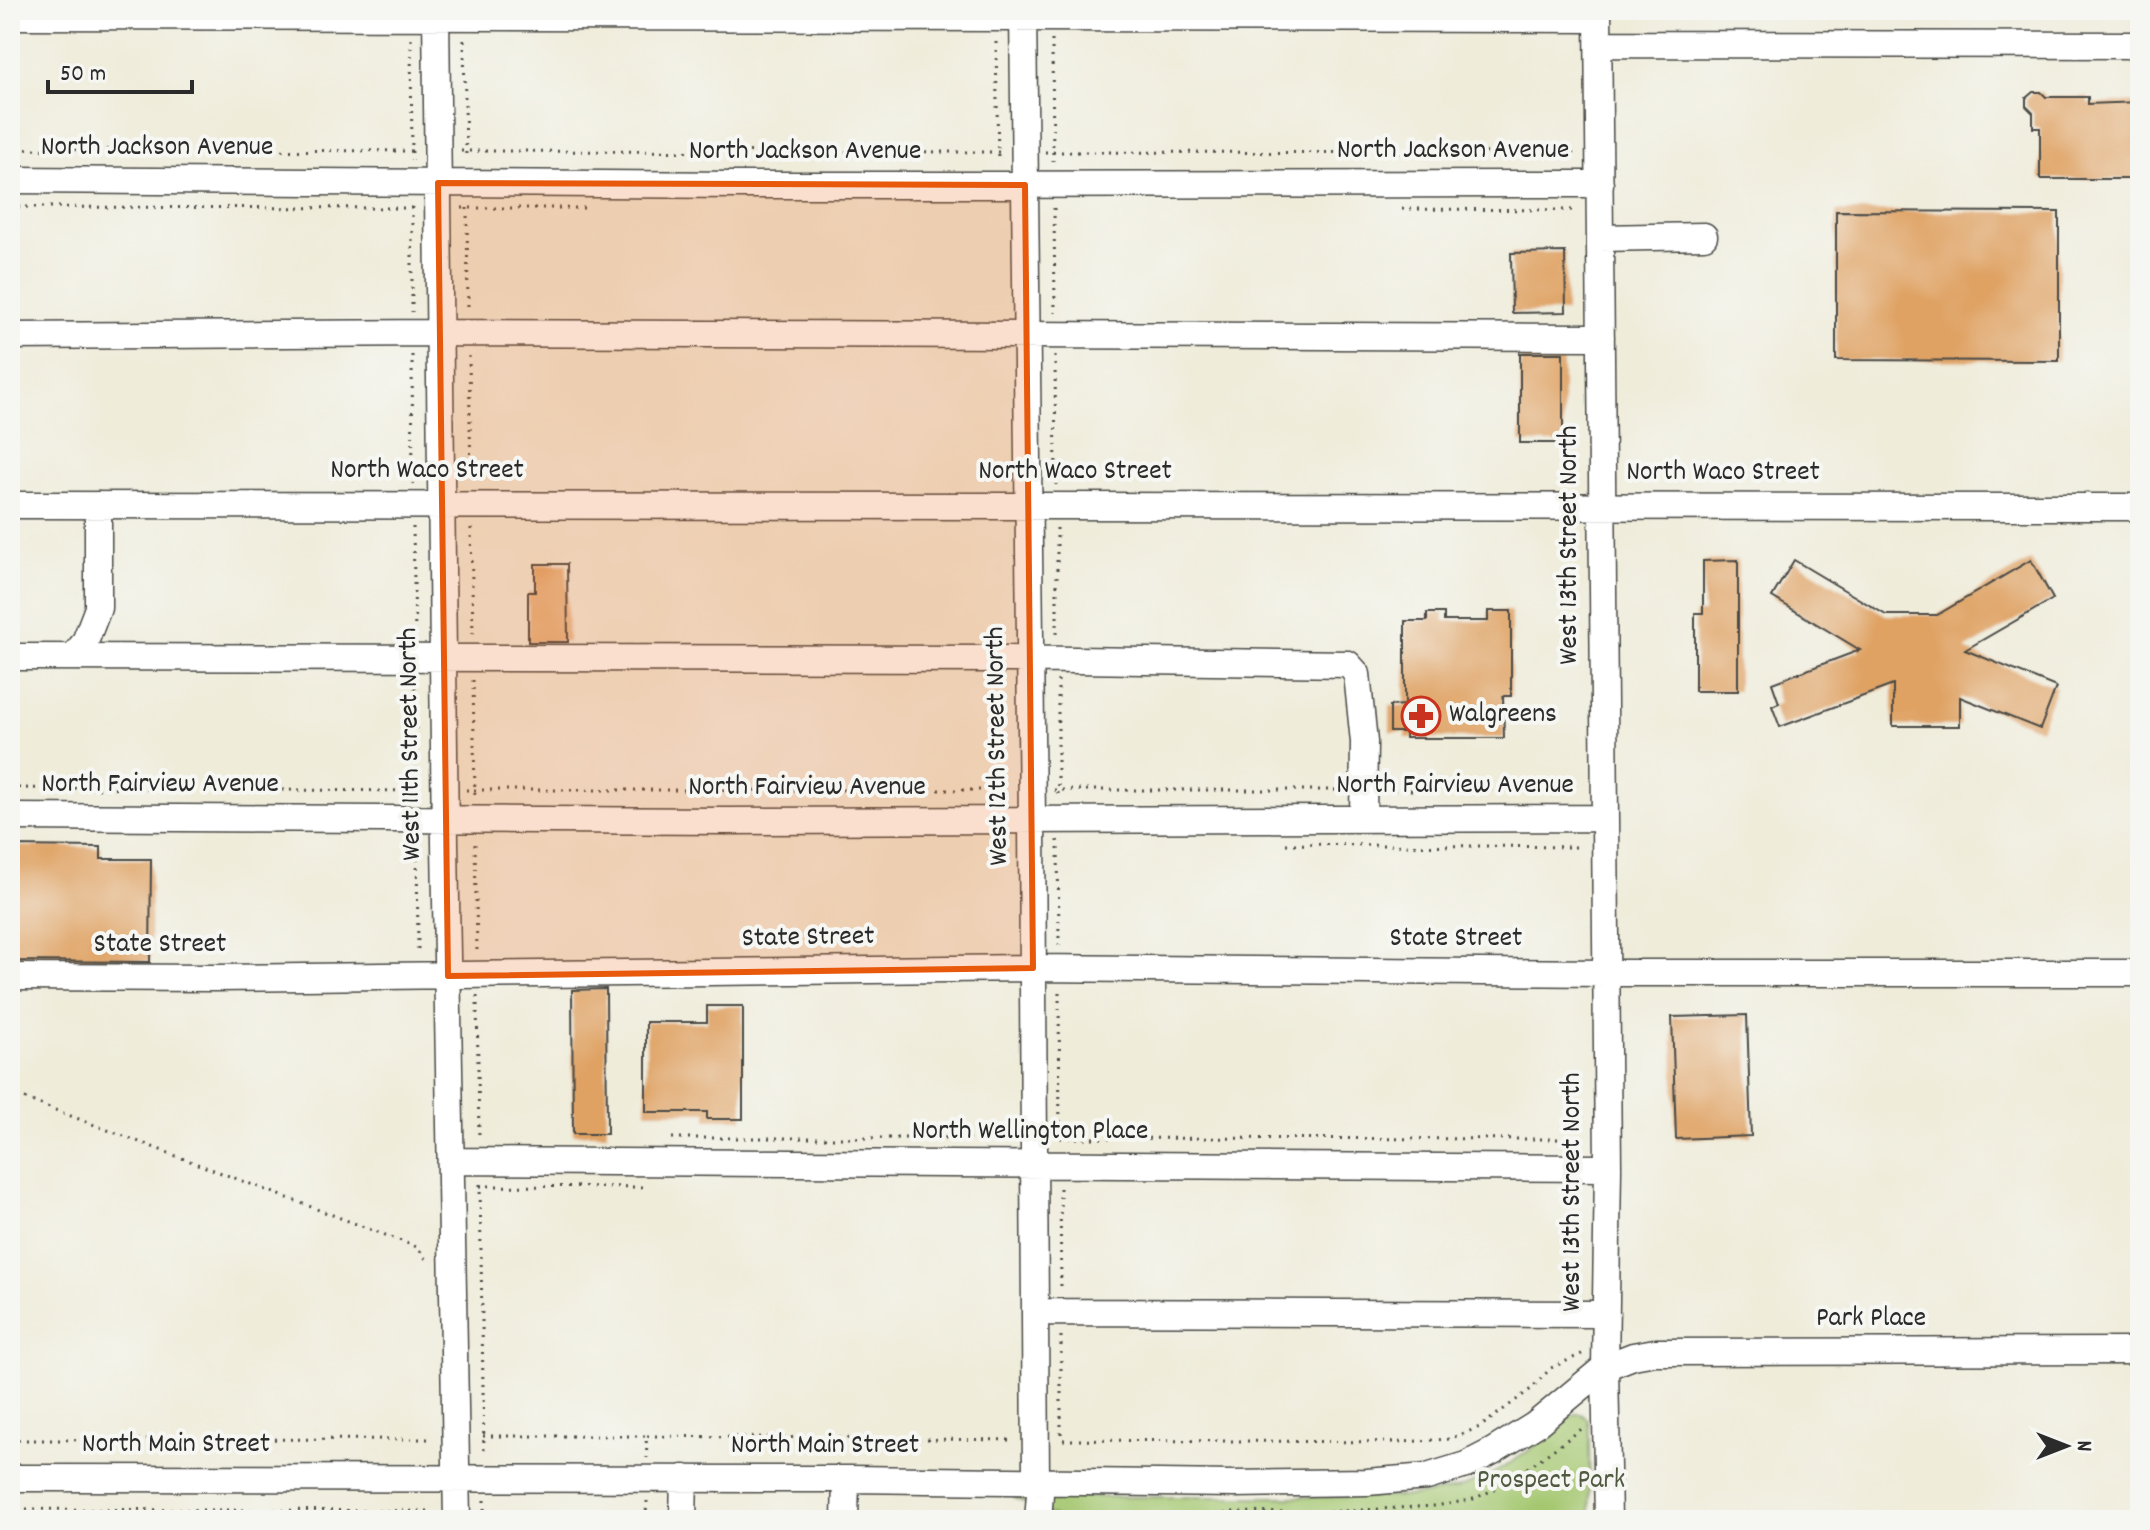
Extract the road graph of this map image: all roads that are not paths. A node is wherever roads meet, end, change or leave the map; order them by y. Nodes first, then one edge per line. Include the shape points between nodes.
1 (428, 14) edge
2 (1023, 14) edge
3 (10, 16) edge
4 (1598, 24) edge
5 (2140, 45) edge
6 (10, 180) edge
7 (425, 183) junction
8 (1600, 184) junction
9 (1025, 185) junction
10 (1704, 236) dead end
11 (1600, 238) junction
12 (439, 333) junction
13 (10, 336) edge
14 (1027, 336) junction
15 (1601, 337) junction
16 (441, 504) junction
17 (10, 505) edge
18 (98, 505) junction
19 (1029, 505) junction
20 (1603, 506) junction
21 (2140, 507) edge
22 (10, 657) edge
23 (73, 657) junction
24 (443, 657) junction
25 (1030, 659) junction
26 (10, 817) edge
27 (1605, 818) junction
28 (1363, 819) junction
29 (445, 820) junction
30 (1045, 820) junction
31 (1046, 968) junction
32 (1606, 973) junction
33 (2140, 973) edge
34 (448, 976) junction
35 (10, 977) edge
36 (451, 1161) junction
37 (1047, 1165) junction
38 (1608, 1168) junction
39 (1048, 1312) junction
40 (1606, 1314) junction
41 (2140, 1351) edge
42 (1594, 1360) junction
43 (10, 1478) edge
44 (457, 1478) junction
45 (684, 1478) junction
46 (846, 1479) junction
47 (1038, 1481) junction
48 (457, 1517) edge
49 (683, 1520) edge
50 (845, 1520) edge
51 (1038, 1520) edge
52 (1608, 1520) edge

1 - 2 street
1 - 3 street
1 - 7 street, West 11th Street North
2 - 4 street
2 - 9 street, West 12th Street North
4 - 5 street
4 - 8 street, West 13th Street North
6 - 7 street, North Jackson Avenue
7 - 9 street, North Jackson Avenue
7 - 12 street, West 11th Street North
8 - 9 street, North Jackson Avenue
8 - 11 street, West 13th Street North
9 - 14 street, West 12th Street North
10 - 11 street
11 - 15 street, West 13th Street North
12 - 13 street
12 - 14 street
12 - 16 street, West 11th Street North
14 - 15 street
14 - 19 street, West 12th Street North
15 - 20 street, West 13th Street North
16 - 18 street, North Waco Street
16 - 19 street, North Waco Street
16 - 24 street, West 11th Street North
17 - 18 street, North Waco Street
18 - 23 street via 98,608
19 - 20 street, North Waco Street
19 - 25 street, West 12th Street North
20 - 21 street, North Waco Street
20 - 27 street, West 13th Street North
22 - 23 street
23 - 24 street
24 - 25 street
24 - 29 street, West 11th Street North
25 - 28 street via 1348,664 1357,674 1364,742
25 - 30 street, West 12th Street North via 1032,790
26 - 29 street, North Fairview Avenue
27 - 28 street, North Fairview Avenue
27 - 32 street, West 13th Street North
28 - 30 street, North Fairview Avenue
29 - 30 street, North Fairview Avenue
29 - 34 street, West 11th Street North
30 - 31 street, West 12th Street North
31 - 32 street, State Street
31 - 34 street, State Street
31 - 37 street, West 12th Street North
32 - 33 street
32 - 38 street, West 13th Street North
34 - 35 street, State Street
34 - 36 street, West 11th Street North
36 - 37 street, North Wellington Place
36 - 44 street, West 11th Street North
37 - 38 street, North Wellington Place
37 - 39 street, West 12th Street North
38 - 40 street, West 13th Street North
39 - 40 street
39 - 47 street, West 12th Street North via 1036,1440
40 - 42 street, West 13th Street North
41 - 42 street, Park Place via 1655,1352
42 - 47 street, North Main Street via 1584,1382 1535,1425 1466,1465 1427,1477 1338,1483
42 - 52 street, West 13th Street North
43 - 44 street, North Main Street
44 - 45 street, North Main Street
44 - 48 street, West 11th Street North
45 - 46 street, North Main Street
45 - 49 street
46 - 47 street, North Main Street
46 - 50 street
47 - 51 street, West 12th Street North

